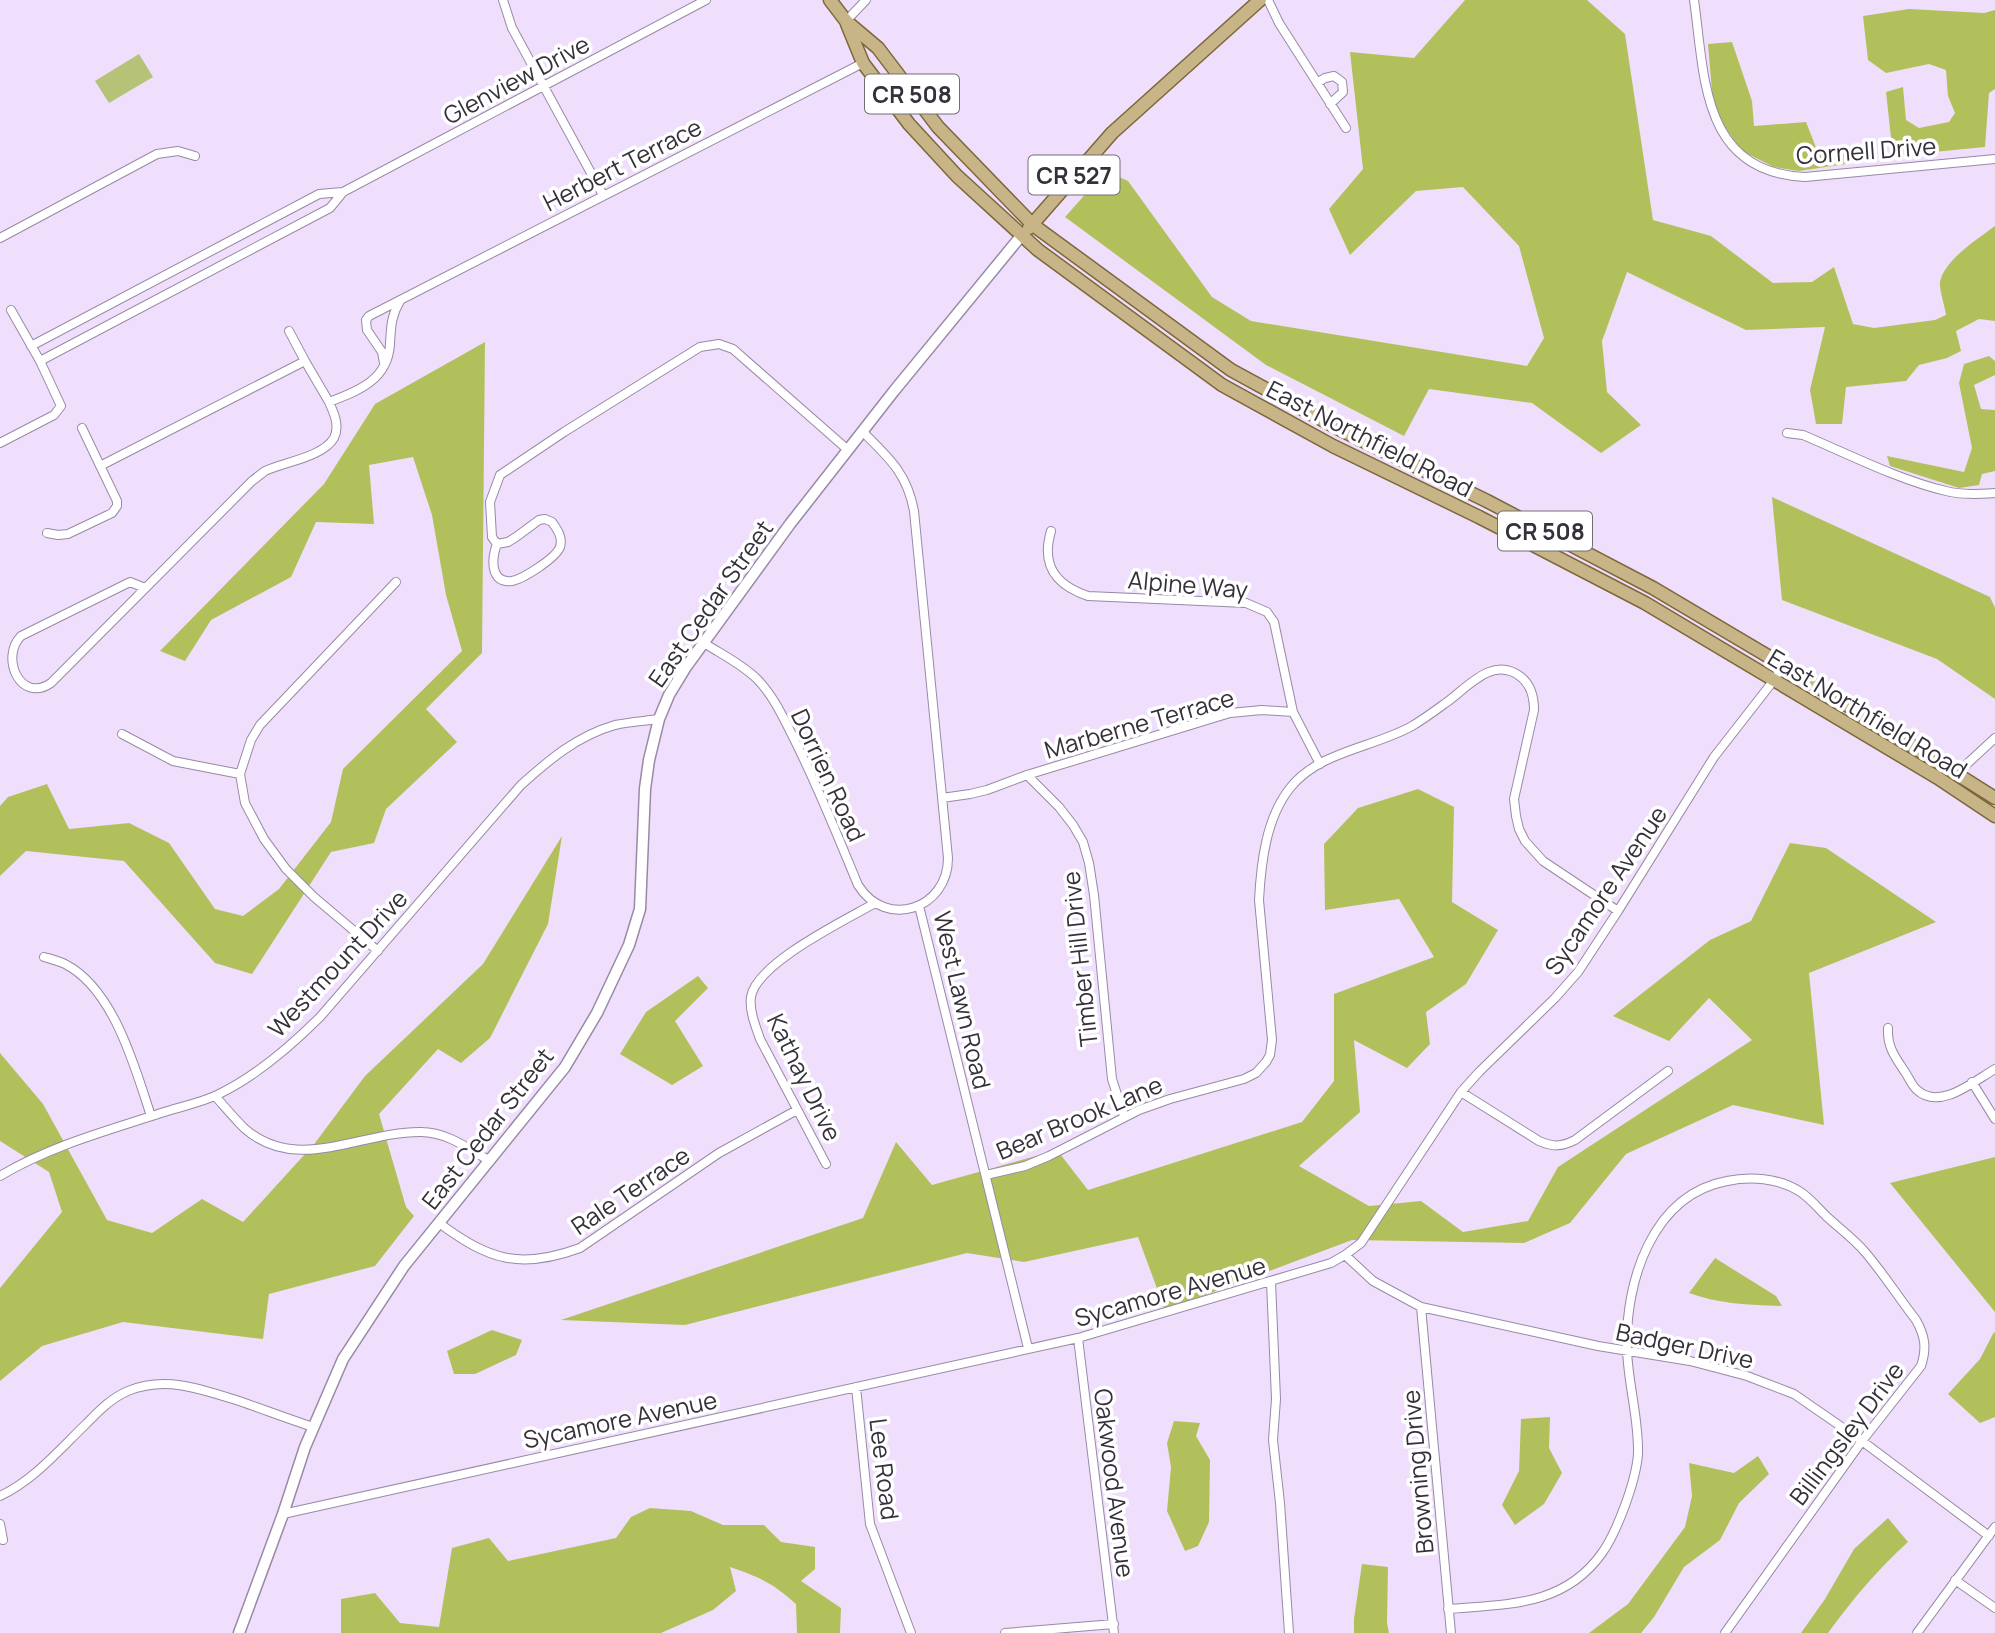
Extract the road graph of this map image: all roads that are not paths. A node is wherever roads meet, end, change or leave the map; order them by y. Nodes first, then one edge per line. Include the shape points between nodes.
1 (503, 0) edge
2 (706, 0) edge
3 (830, 0) edge
4 (866, 0) edge
5 (1260, 0) edge
6 (1268, 0) edge
7 (1694, 0) edge
8 (846, 21) junction
9 (863, 63) junction
10 (1317, 83) junction
11 (543, 85) junction
12 (1330, 104) junction
13 (920, 105) junction
14 (1346, 128) dead end
15 (195, 156) dead end
16 (1995, 159) edge
17 (343, 192) junction
18 (603, 195) junction
19 (1033, 225) junction
20 (1021, 236) junction
21 (0, 238) edge
22 (400, 301) junction
23 (11, 310) dead end
24 (289, 331) dead end
25 (32, 346) junction
26 (40, 361) junction
27 (305, 361) junction
28 (384, 363) junction
29 (1258, 385) junction
30 (1250, 400) junction
31 (329, 402) junction
32 (82, 428) dead end
33 (863, 432) junction
34 (1787, 433) dead end
35 (0, 443) edge
36 (848, 450) junction
37 (1388, 453) junction
38 (100, 466) junction
39 (1381, 469) junction
40 (1995, 493) edge
41 (1521, 519) junction
42 (1051, 531) dead end
43 (47, 533) dead end
44 (1515, 536) junction
45 (497, 544) junction
46 (396, 582) dead end
47 (145, 588) junction
48 (1653, 588) junction
49 (1645, 603) junction
50 (704, 643) junction
51 (1783, 665) junction
52 (1774, 680) junction
53 (1293, 712) junction
54 (659, 719) junction
55 (122, 734) dead end
56 (1995, 738) edge
57 (1320, 764) junction
58 (240, 774) junction
59 (1956, 774) junction
60 (1027, 775) junction
61 (1947, 786) junction
62 (942, 797) junction
63 (1995, 798) edge
64 (1995, 816) edge
65 (875, 903) junction
66 (919, 906) junction
67 (1618, 911) junction
68 (378, 951) junction
69 (44, 957) dead end
70 (1888, 1028) dead end
71 (1995, 1069) edge
72 (1668, 1071) dead end
73 (1972, 1082) junction
74 (1461, 1092) junction
75 (215, 1096) junction
76 (797, 1110) junction
77 (151, 1116) junction
78 (1124, 1116) junction
79 (1995, 1119) edge
80 (490, 1161) junction
81 (826, 1164) dead end
82 (0, 1175) edge
83 (986, 1175) junction
84 (439, 1223) junction
85 (1345, 1255) junction
86 (1271, 1282) junction
87 (1421, 1307) junction
88 (1078, 1338) junction
89 (1028, 1348) junction
90 (1627, 1350) junction
91 (856, 1387) junction
92 (313, 1427) junction
93 (1862, 1441) junction
94 (0, 1496) edge
95 (283, 1514) junction
96 (0, 1524) edge
97 (1995, 1527) edge
98 (1989, 1536) junction
99 (3, 1540) dead end
100 (1955, 1580) junction
101 (1995, 1608) edge
102 (1448, 1609) junction
103 (1114, 1629) edge
104 (239, 1633) edge
105 (911, 1633) edge
106 (1005, 1633) edge
107 (1289, 1633) edge
108 (1451, 1633) edge
109 (1725, 1633) edge
110 (1917, 1633) edge

1 - 11 street via 512,28
2 - 11 street, Glenview Drive
3 - 8 main road, East Northfield Road / CR 508
4 - 8 street
5 - 19 main road, East Cedar Street / CR 527 via 1112,133
6 - 10 street
7 - 16 street, Cornell Drive via 1711,108 1725,136 1755,164 1805,177
8 - 9 main road, East Northfield Road / CR 508
8 - 13 main road, East Northfield Road / CR 508 via 878,48
9 - 13 main road via 877,61 909,103
9 - 18 street, Herbert Terrace
9 - 20 main road, East Northfield Road / CR 508 via 904,118
10 - 12 street
10 - 12 street via 1335,76 1342,82 1343,92
11 - 17 street, Glenview Drive
11 - 18 street
12 - 14 street
13 - 19 main road, East Northfield Road / CR 508
15 - 21 street via 178,151 157,155
17 - 25 street, Glenview Drive via 319,194
17 - 26 street, Glenview Drive via 330,208
18 - 22 street, Herbert Terrace
19 - 20 main road, East Cedar Street / CR 527
19 - 29 main road, East Northfield Road / CR 508
20 - 30 main road, East Northfield Road / CR 508 via 1222,385
20 - 33 main road, East Cedar Street / CR 527
22 - 28 street via 391,317
22 - 28 street, Herbert Terrace via 366,320
23 - 25 street
24 - 27 street
25 - 26 street
26 - 35 street via 61,409
27 - 31 street
27 - 38 street
28 - 31 street via 365,386
29 - 30 main road
29 - 37 main road, East Northfield Road / CR 508
30 - 39 main road, East Northfield Road / CR 508
31 - 47 street via 336,418 334,439 319,451 252,481
32 - 38 street
33 - 36 main road, East Cedar Street / CR 527
33 - 62 street, West Lawn Road via 893,462 912,501
34 - 40 street via 1803,435 1938,489 1973,495
36 - 45 street via 733,349 719,344 700,347 500,475 489,502 492,537
36 - 50 main road, East Cedar Street / CR 527
37 - 39 main road
37 - 41 main road, East Northfield Road / CR 508
38 - 43 street via 117,501 115,510 68,534
39 - 44 main road, East Northfield Road / CR 508
41 - 44 main road
41 - 48 main road, East Northfield Road / CR 508
42 - 53 street, Alpine Way via 1047,546 1050,562 1055,574 1075,592 1246,603 1267,612 1275,622
44 - 49 main road, East Northfield Road / CR 508
45 - 45 street via 492,567 508,582 552,559 561,538 545,519
46 - 58 street via 260,724
47 - 47 street via 44,688 27,688 14,674 11,647 21,636 130,582
48 - 49 main road
48 - 51 main road, East Northfield Road / CR 508
49 - 52 main road, East Northfield Road / CR 508
50 - 54 main road, East Cedar Street / CR 527 via 669,695
50 - 65 street, Dorrien Road via 745,668 767,691 809,769 858,885
51 - 52 street, Sycamore Avenue
51 - 59 main road, East Northfield Road / CR 508
52 - 61 main road, East Northfield Road / CR 508
52 - 67 street, Sycamore Avenue via 1714,757
53 - 57 street
53 - 60 street, Marberne Terrace via 1230,713
54 - 68 street, Westmount Drive via 601,730 550,759 521,785
54 - 80 main road, East Cedar Street / CR 527 via 645,789 640,909 629,945 565,1068
55 - 58 street via 173,761
56 - 59 street
57 - 67 street, Bear Brook Lane via 1412,726 1486,672 1515,673 1526,682 1534,703 1514,799 1525,841 1543,861
57 - 78 street, Bear Brook Lane via 1289,790 1278,808 1264,853 1259,900 1272,1041 1266,1062 1244,1079
58 - 68 street via 246,803 286,869
59 - 61 street
59 - 63 main road, East Northfield Road / CR 508
60 - 62 street, Marberne Terrace via 987,790
60 - 78 street, Timber Hill Drive via 1073,825 1089,863 1112,1079
61 - 64 main road, East Northfield Road / CR 508
62 - 66 street, West Lawn Road via 946,877 935,894
65 - 66 street via 900,910
65 - 76 street, Kathay Drive via 786,955 757,982 751,996 760,1040
66 - 83 street, West Lawn Road
67 - 74 street, Sycamore Avenue via 1578,972
68 - 75 street, Westmount Drive via 301,1036
69 - 77 street via 65,964 84,978 110,1010
70 - 73 street via 1889,1048 1922,1094 1944,1098
71 - 73 street
72 - 74 street via 1563,1146 1539,1141
73 - 79 street
74 - 85 street, Sycamore Avenue via 1361,1243
75 - 77 street, Westmount Drive
75 - 80 street via 244,1128 279,1148 319,1148 422,1131 451,1139
76 - 81 street, Kathay Drive
76 - 84 street, Rale Terrace via 719,1153 580,1248 558,1256 502,1258 478,1249
77 - 82 street, Westmount Drive via 65,1144
78 - 83 street, Bear Brook Lane via 1049,1156
80 - 84 main road, East Cedar Street / CR 527
83 - 89 street, West Lawn Road
84 - 92 main road, East Cedar Street / CR 527 via 404,1266 343,1359
85 - 86 street, Sycamore Avenue
85 - 87 street, Badger Drive via 1373,1281
86 - 88 street, Sycamore Avenue
86 - 107 street via 1276,1399 1273,1440
87 - 90 street, Badger Drive
87 - 102 street, Browning Drive
88 - 89 street, Sycamore Avenue
88 - 103 street, Oakwood Avenue
89 - 91 street, Sycamore Avenue
90 - 93 street, Badger Drive via 1702,1364 1794,1394
90 - 93 street, Billingsley Drive via 1638,1271 1651,1239 1674,1207 1702,1188 1724,1181 1757,1179 1790,1187 1864,1251 1923,1333 1926,1351 1921,1366
90 - 102 street, Billingsley Drive via 1637,1468 1600,1556 1570,1584 1535,1600
91 - 95 street, Sycamore Avenue
91 - 105 street, Lee Road via 870,1524
92 - 94 street via 199,1388 173,1383 145,1386 110,1402 43,1466
92 - 95 main road, East Cedar Street / CR 527
93 - 98 street, Badger Drive
93 - 109 street, Billingsley Drive
95 - 104 main road, East Cedar Street / CR 527
96 - 99 street
97 - 98 street
98 - 100 street
100 - 101 street
100 - 110 street
102 - 108 street, Browning Drive
103 - 106 street

